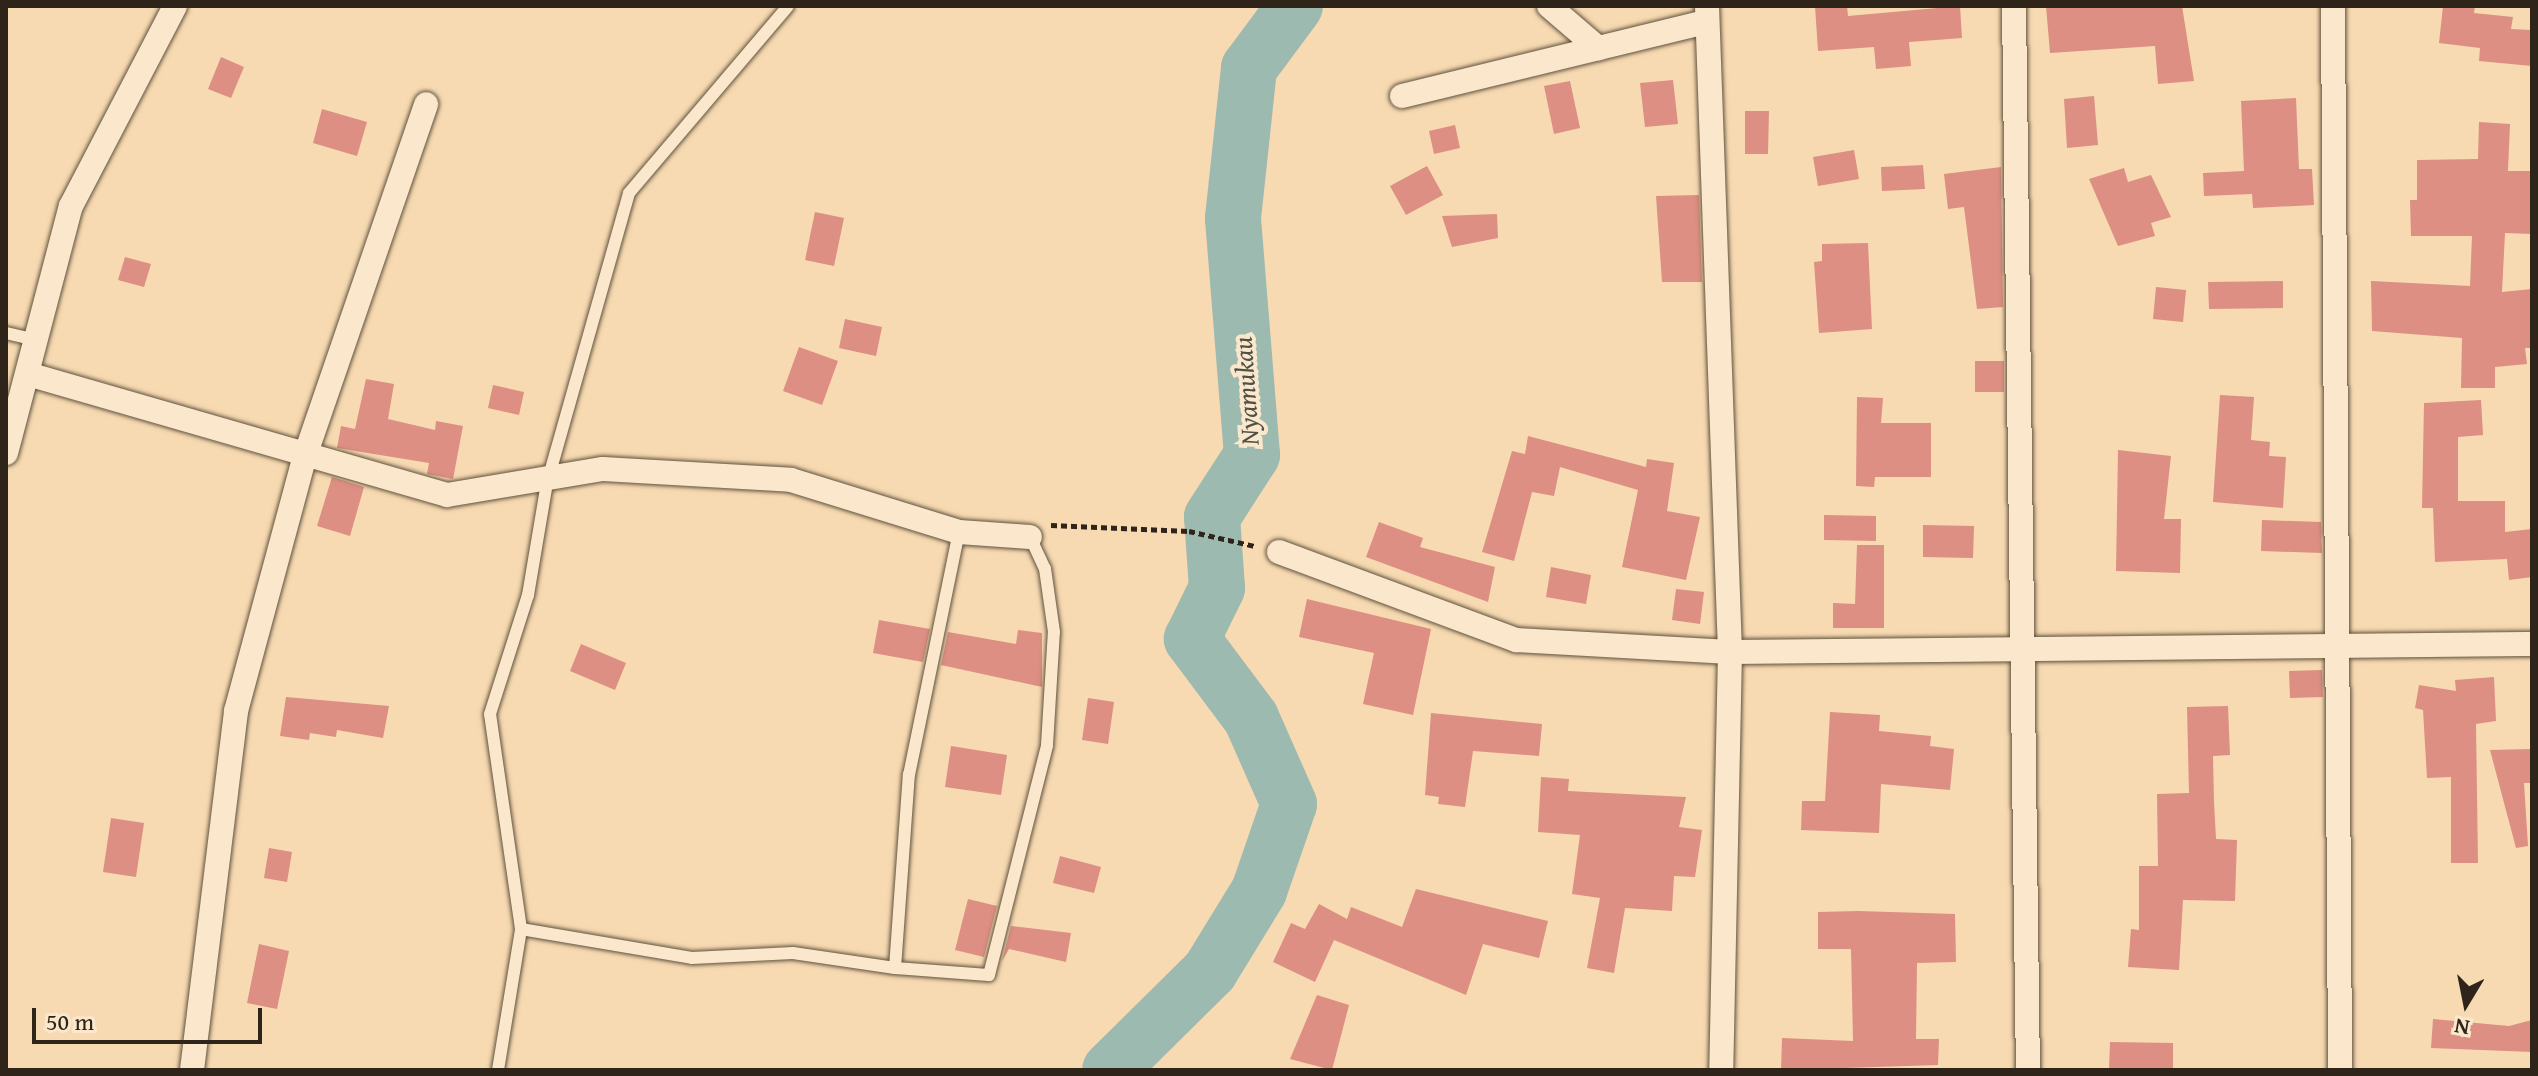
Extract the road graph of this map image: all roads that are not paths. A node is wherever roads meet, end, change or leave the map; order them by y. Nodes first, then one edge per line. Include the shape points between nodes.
1 (175, 6) edge
2 (788, 6) edge
3 (1549, 6) edge
4 (2014, 6) edge
5 (2333, 6) edge
6 (1706, 14) edge
7 (1598, 48) junction
8 (1402, 96) dead end
9 (426, 104) dead end
10 (6, 333) edge
11 (36, 340) junction
12 (28, 374) junction
13 (6, 453) edge
14 (305, 456) junction
15 (547, 483) junction
16 (959, 532) junction
17 (1030, 537) joint
18 (1279, 552) dead end
19 (2334, 643) junction
20 (2532, 644) edge
21 (2026, 647) junction
22 (1730, 652) junction
23 (521, 929) junction
24 (895, 968) junction
25 (192, 1070) edge
26 (498, 1070) edge
27 (1721, 1070) edge
28 (2028, 1070) edge
29 (2340, 1070) edge

1 - 11 street via 71,206
2 - 15 lane via 629,193
3 - 7 street
4 - 21 street
5 - 19 street
6 - 7 street
6 - 22 street
7 - 8 street
9 - 14 street
10 - 11 lane
11 - 12 street
12 - 13 street
12 - 14 street
14 - 15 street via 447,495
14 - 25 street via 236,711
15 - 16 street via 603,469 791,480
15 - 23 lane via 528,595 490,714
16 - 17 street
16 - 24 lane via 909,775
17 - 24 lane via 1045,569 1054,632 1047,745 989,975
18 - 22 street via 1516,640
19 - 20 street
19 - 21 street
19 - 29 street
21 - 22 street
21 - 28 street
22 - 27 street
23 - 24 lane via 692,958 793,953
23 - 26 lane

